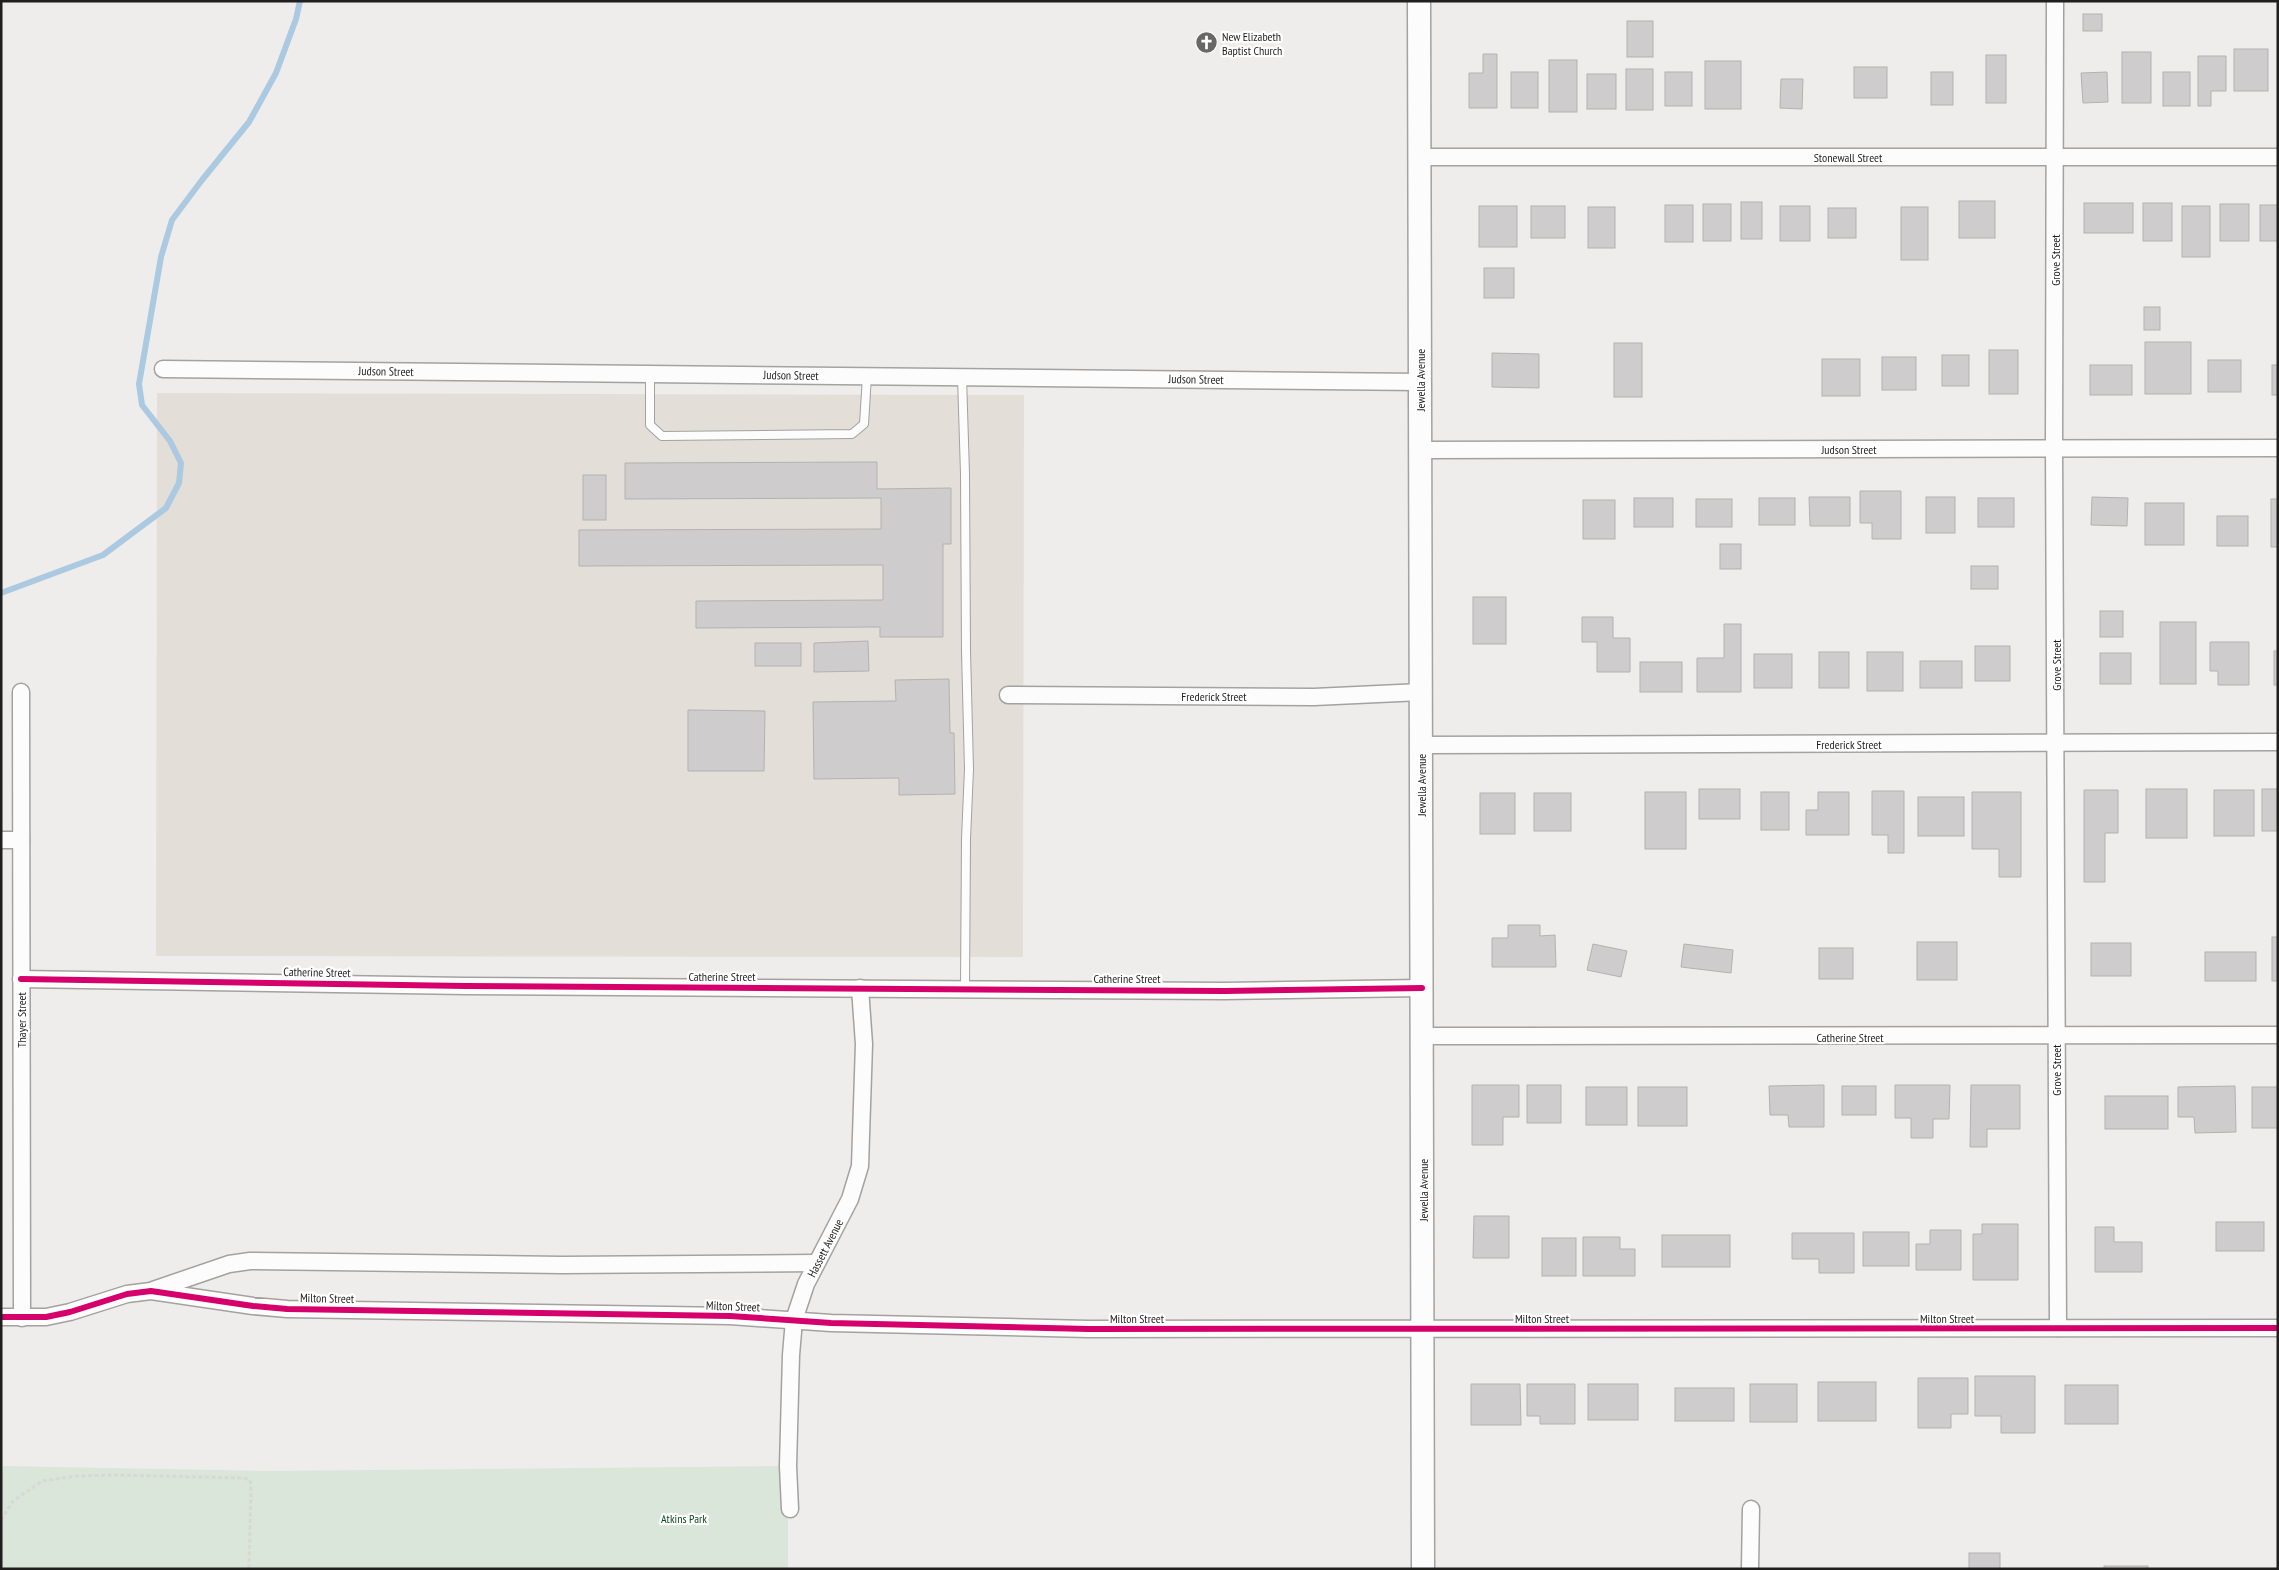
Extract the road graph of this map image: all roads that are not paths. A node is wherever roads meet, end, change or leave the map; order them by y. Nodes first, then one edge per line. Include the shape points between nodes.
1 (1419, 1) edge
2 (2055, 1) edge
3 (1419, 157) junction
4 (2055, 157) junction
5 (2278, 157) edge
6 (163, 369) dead end
7 (650, 374) junction
8 (867, 376) junction
9 (962, 377) junction
10 (1420, 382) junction
11 (2054, 448) junction
12 (2278, 448) edge
13 (1420, 450) junction
14 (21, 692) dead end
15 (1421, 692) junction
16 (1008, 695) dead end
17 (2278, 742) edge
18 (2056, 743) junction
19 (1421, 745) junction
20 (1, 840) edge
21 (21, 840) junction
22 (21, 979) junction
23 (860, 988) junction
24 (965, 988) junction
25 (1422, 988) junction
26 (2056, 1035) junction
27 (2278, 1035) edge
28 (1422, 1036) junction
29 (816, 1263) junction
30 (151, 1291) junction
31 (1, 1318) edge
32 (22, 1318) junction
33 (794, 1320) junction
34 (2058, 1328) junction
35 (2278, 1328) edge
36 (1423, 1330) junction
37 (790, 1508) dead end
38 (1751, 1509) dead end
39 (1423, 1569) edge
40 (1750, 1569) edge

1 - 3 main road, Jewella Avenue
2 - 4 street, Grove Street
3 - 4 street, Stonewall Street
3 - 10 main road, Jewella Avenue
4 - 5 street, Stonewall Street
4 - 11 street, Grove Street
6 - 7 street, Judson Street
7 - 8 street, Judson Street
7 - 8 lane via 650,425 662,436 852,434 864,424
8 - 9 street, Judson Street
9 - 10 street, Judson Street
9 - 24 lane via 969,769
10 - 13 main road, Jewella Avenue
11 - 12 street, Judson Street
11 - 13 street, Judson Street
11 - 18 street, Grove Street
13 - 15 main road, Jewella Avenue
14 - 21 street, Thayer Street
15 - 16 street, Frederick Street via 1314,697
15 - 19 main road, Jewella Avenue
17 - 18 street, Frederick Street
18 - 19 street, Frederick Street
18 - 26 street, Grove Street
19 - 25 main road, Jewella Avenue
20 - 21 street
21 - 22 street, Thayer Street
22 - 23 street, Catherine Street
22 - 32 street, Thayer Street
23 - 24 street, Catherine Street
23 - 29 street, Hassett Avenue via 864,1044 860,1166 850,1199
24 - 25 street, Catherine Street
25 - 28 main road, Jewella Avenue
26 - 27 street, Catherine Street
26 - 28 street, Catherine Street
26 - 34 street, Grove Street
28 - 36 main road, Jewella Avenue
29 - 30 street, Milton Street via 572,1265 250,1261 229,1264
29 - 33 street, Hassett Avenue
30 - 32 street, Milton Street via 127,1294 70,1312
30 - 33 street, Milton Street via 287,1309 730,1316
31 - 32 street, Milton Street
33 - 36 street, Milton Street via 1088,1330
33 - 37 street, Hassett Avenue via 788,1466
34 - 35 street, Milton Street
34 - 36 street, Milton Street
36 - 39 main road, Jewella Avenue
38 - 40 street

